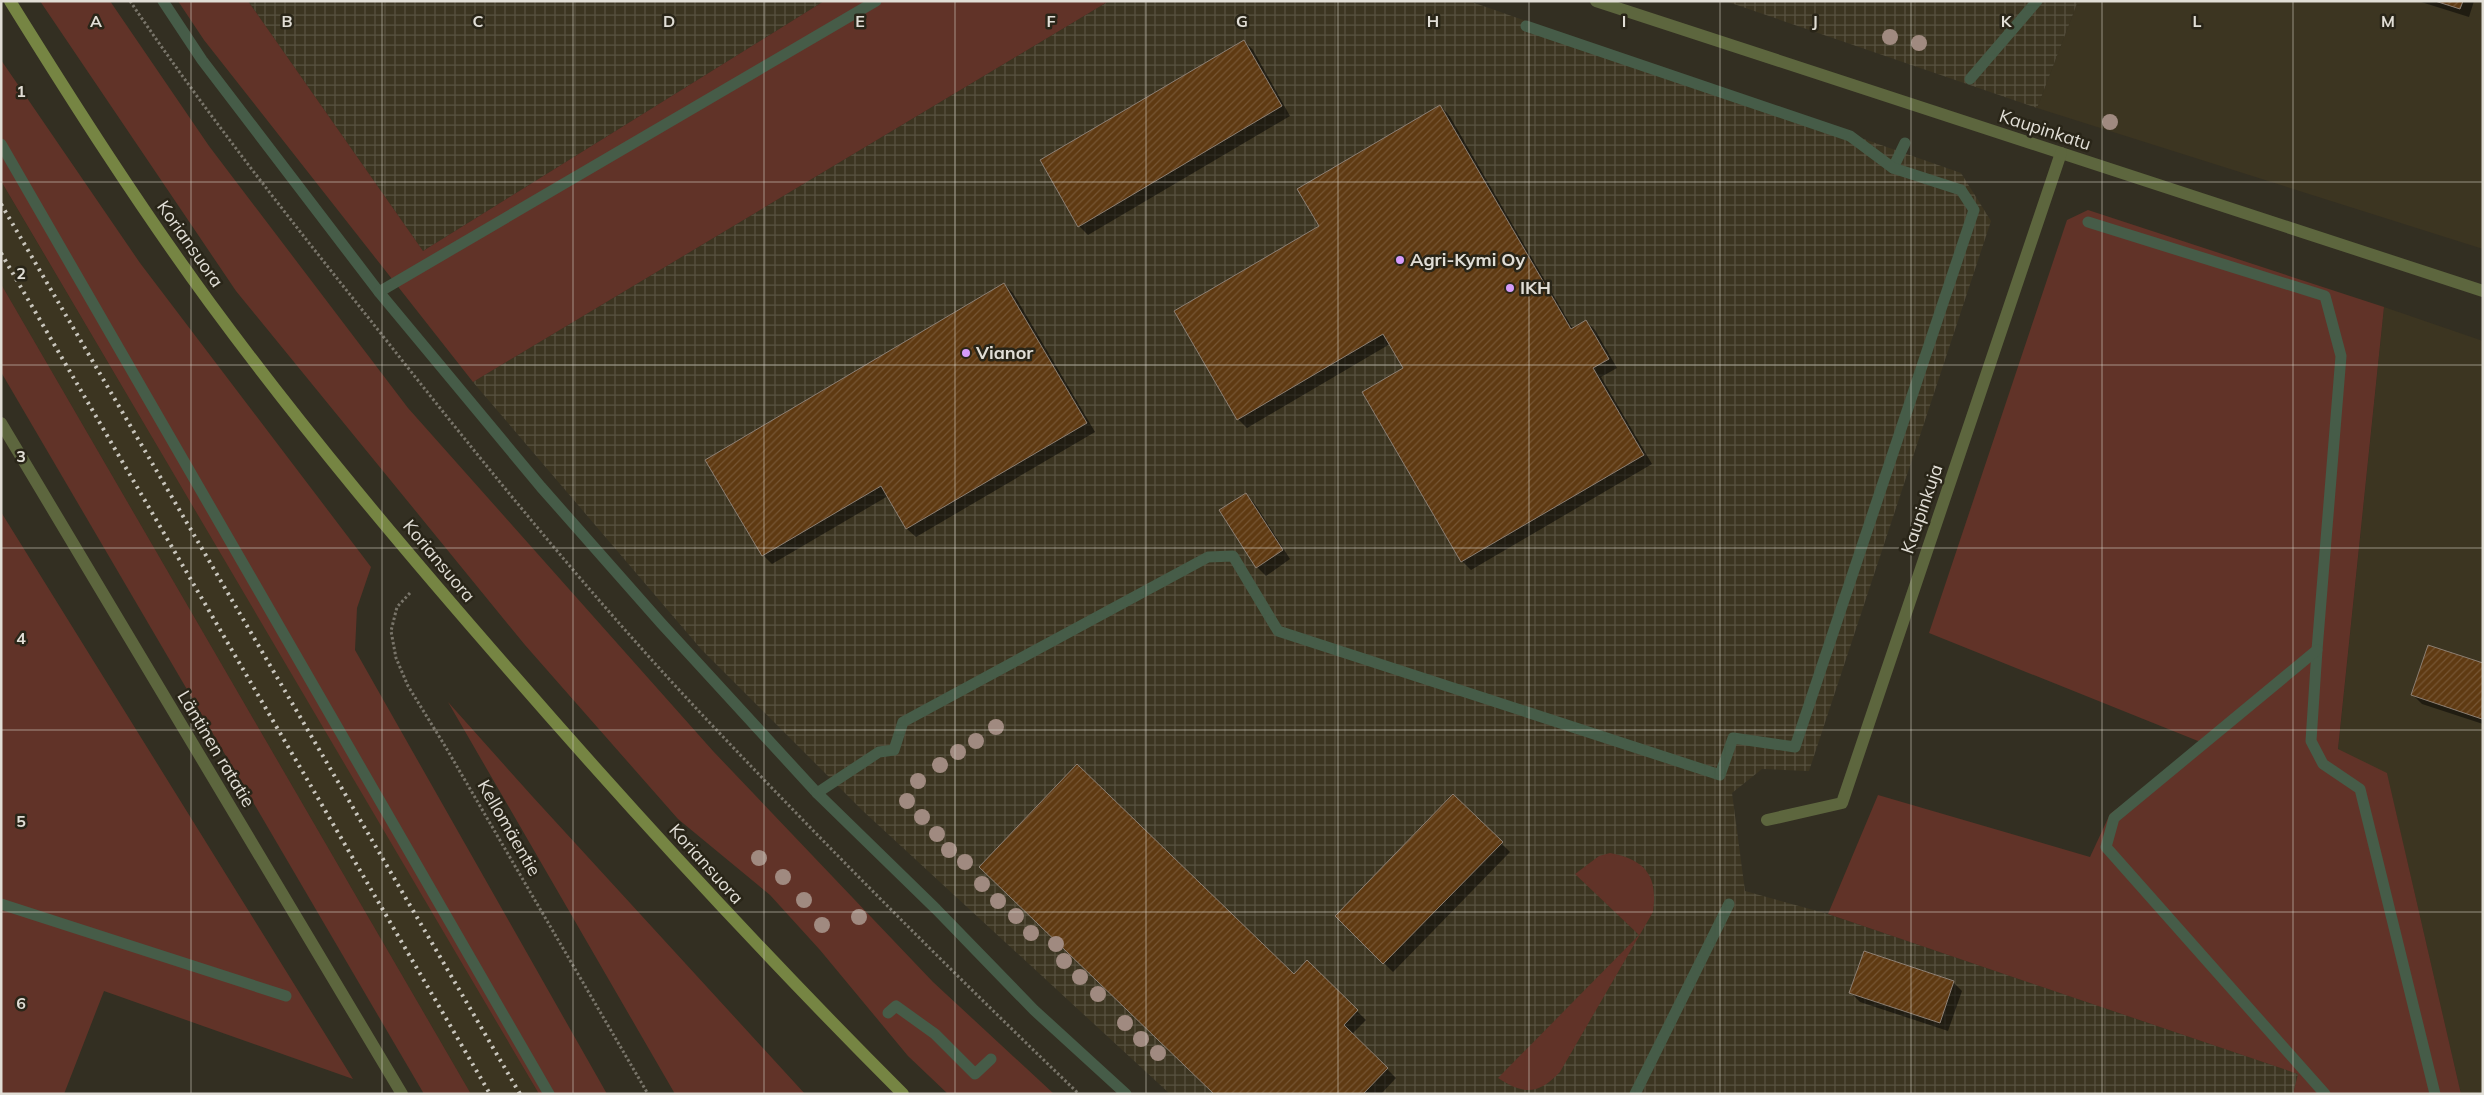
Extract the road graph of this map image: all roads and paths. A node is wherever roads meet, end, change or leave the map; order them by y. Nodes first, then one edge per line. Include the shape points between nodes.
1 (10, 1) edge
2 (130, 1) edge
3 (1596, 1) edge
4 (2060, 153) junction
5 (2483, 291) edge
6 (1, 423) edge
7 (427, 575) junction
8 (1767, 820) dead end
9 (402, 1094) edge
10 (648, 1094) edge
11 (903, 1094) edge
12 (1079, 1094) edge

1 - 7 main road, Koriansuora via 136,198 210,304
2 - 12 path via 187,85 327,266 572,568 707,720 991,1010
3 - 4 street, Kaupinkatu
4 - 5 street, Kaupinkatu
4 - 8 street, Kaupinkuja via 1842,803
6 - 9 street, Läntinen ratatie
7 - 10 path, Kellomäentie via 397,606 392,631 396,658 405,679
7 - 11 main road, Koriansuora via 705,889

